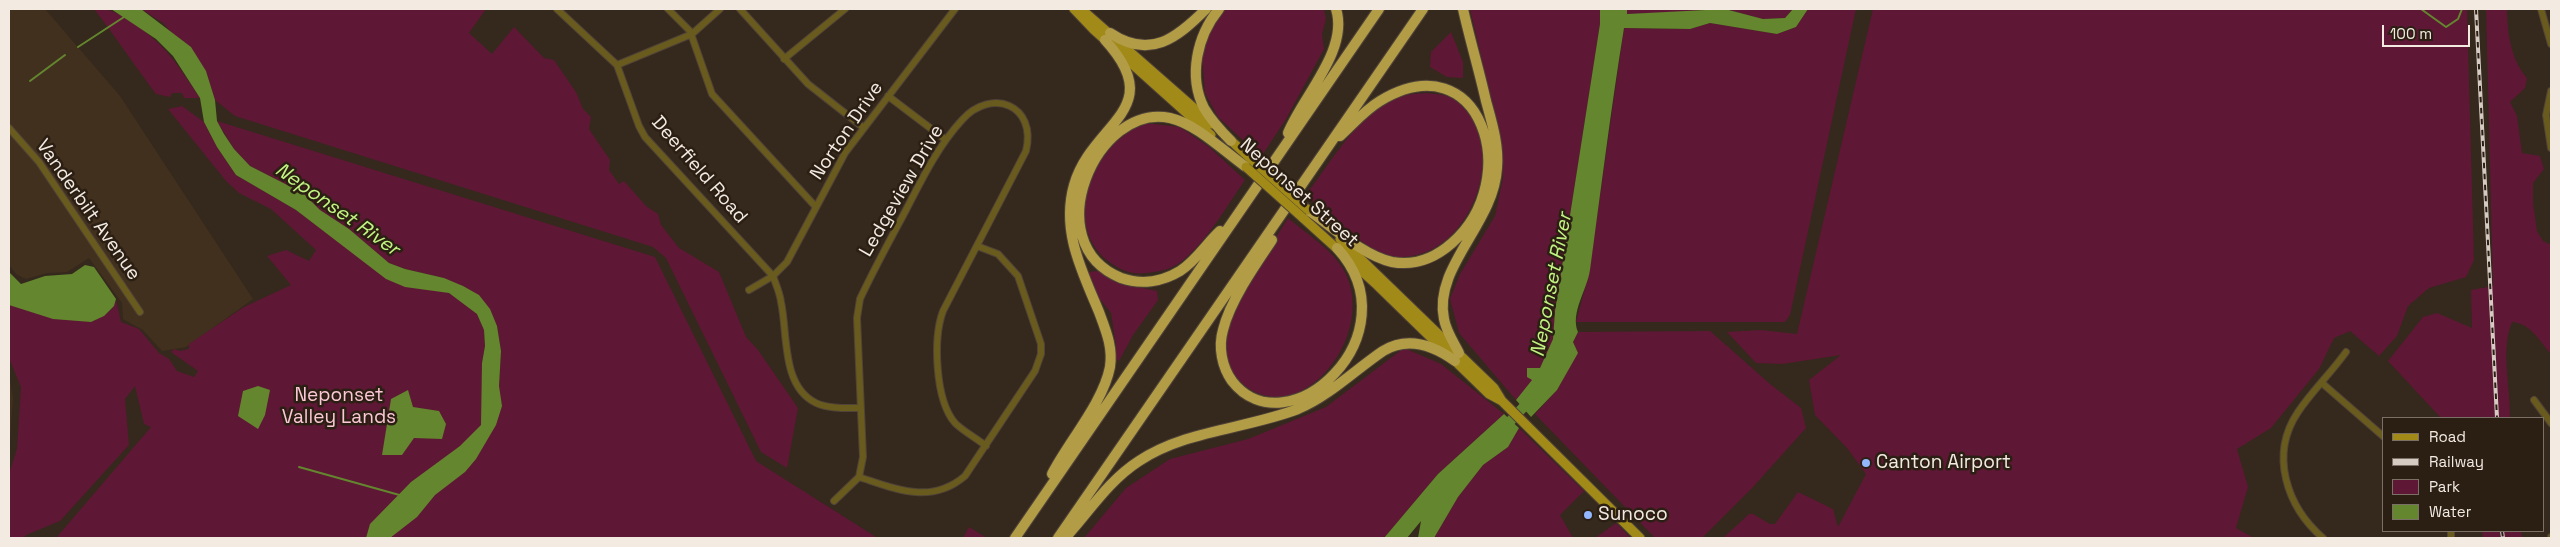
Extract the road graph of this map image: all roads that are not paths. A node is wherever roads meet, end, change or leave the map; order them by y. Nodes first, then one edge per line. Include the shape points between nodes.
1 (557, 9) edge
2 (668, 9) edge
3 (720, 9) edge
4 (740, 9) edge
5 (845, 9) edge
6 (955, 9) edge
7 (1074, 9) edge
8 (1081, 9) edge
9 (1206, 9) edge
10 (1218, 9) edge
11 (1336, 9) edge
12 (1379, 9) edge
13 (1423, 9) edge
14 (1463, 9) edge
15 (2541, 9) edge
16 (692, 34) junction
17 (1108, 36) junction
18 (2551, 44) edge
19 (784, 59) junction
20 (617, 65) junction
21 (2551, 91) edge
22 (888, 96) junction
23 (9, 128) edge
24 (864, 128) junction
25 (946, 140) junction
26 (1231, 141) junction
27 (1327, 148) junction
28 (2551, 148) edge
29 (1279, 154) junction
30 (1249, 163) junction
31 (815, 206) junction
32 (1286, 208) junction
33 (1306, 214) junction
34 (1237, 215) junction
35 (977, 246) junction
36 (1337, 248) junction
37 (773, 276) junction
38 (748, 290) dead end
39 (140, 312) dead end
40 (2346, 352) dead end
41 (1457, 357) junction
42 (2322, 383) junction
43 (2534, 400) dead end
44 (861, 408) junction
45 (2551, 423) edge
46 (2382, 434) edge
47 (986, 446) junction
48 (859, 477) junction
49 (834, 501) dead end
50 (1035, 509) junction
51 (1015, 538) edge
52 (1058, 538) edge
53 (1065, 538) edge
54 (1640, 538) edge
55 (2323, 538) edge

1 - 20 street, Deerfield Road
2 - 16 street
3 - 16 street
4 - 19 street
5 - 19 street
6 - 22 street, Norton Drive
7 - 17 main road, Neponset Street
8 - 17 main road, Neponset Street
9 - 17 highway via 1179,35 1157,44 1133,43
10 - 26 highway via 1200,42 1196,81 1204,108
11 - 29 highway via 1339,28 1334,49
12 - 29 highway
13 - 27 highway
14 - 41 highway via 1494,133 1498,162 1490,204 1451,271 1444,290 1444,323
15 - 18 street
16 - 20 street
16 - 31 street via 712,94
17 - 26 main road, Neponset Street
17 - 30 main road, Neponset Street
17 - 50 highway via 1127,72 1130,99 1126,109 1091,149 1081,167 1073,191 1070,220 1076,257 1108,335 1110,366 1101,390
19 - 24 street via 808,84
20 - 37 street, Deerfield Road via 645,137
21 - 28 street via 2546,116
22 - 24 street, Norton Drive
22 - 25 street
23 - 39 street, Vanderbilt Avenue via 39,162
24 - 31 street, Norton Drive
25 - 35 street, Ledgeview Drive via 963,118 988,103 1012,107 1026,121 1026,151
25 - 44 street, Ledgeview Drive via 860,299
26 - 30 main road, Neponset Street
27 - 32 highway
27 - 33 highway via 1363,114 1386,98 1418,87 1440,88 1467,103 1484,127 1489,160 1485,191 1476,214 1456,239 1433,256 1413,262 1377,257
29 - 34 highway
30 - 33 main road, Neponset Street, bridge
30 - 34 highway via 1181,121 1162,117 1143,119 1116,135 1095,159 1083,186 1078,219 1084,242 1099,264 1120,277 1144,282 1164,279 1183,269
31 - 37 street, Norton Drive via 787,262
32 - 36 highway via 1275,235 1238,296 1222,330 1221,349 1225,366 1233,381 1245,392 1271,403 1294,400 1324,383 1345,360 1359,330 1363,300 1356,274
32 - 52 highway
33 - 36 main road, Neponset Street
33 - 41 main road, Neponset Street via 1378,273
34 - 50 highway
35 - 47 street, Ledgeview Drive via 943,311 938,343 944,405 956,424
35 - 47 street via 998,254 1018,276 1041,344 1035,372
36 - 41 main road, Neponset Street
37 - 38 street, Norton Drive
37 - 44 street via 781,301 791,372 803,393 817,404
40 - 42 street
41 - 53 highway via 1425,345 1395,346 1305,406 1157,451 1119,476
41 - 54 main road, Neponset Street via 1489,394 1502,401
42 - 46 street
42 - 55 street via 2294,418 2285,443 2284,459 2291,499 2301,516
43 - 45 street
44 - 48 street, Ledgeview Drive
47 - 48 street via 965,476 955,485 940,491 917,493
48 - 49 street
50 - 51 highway

